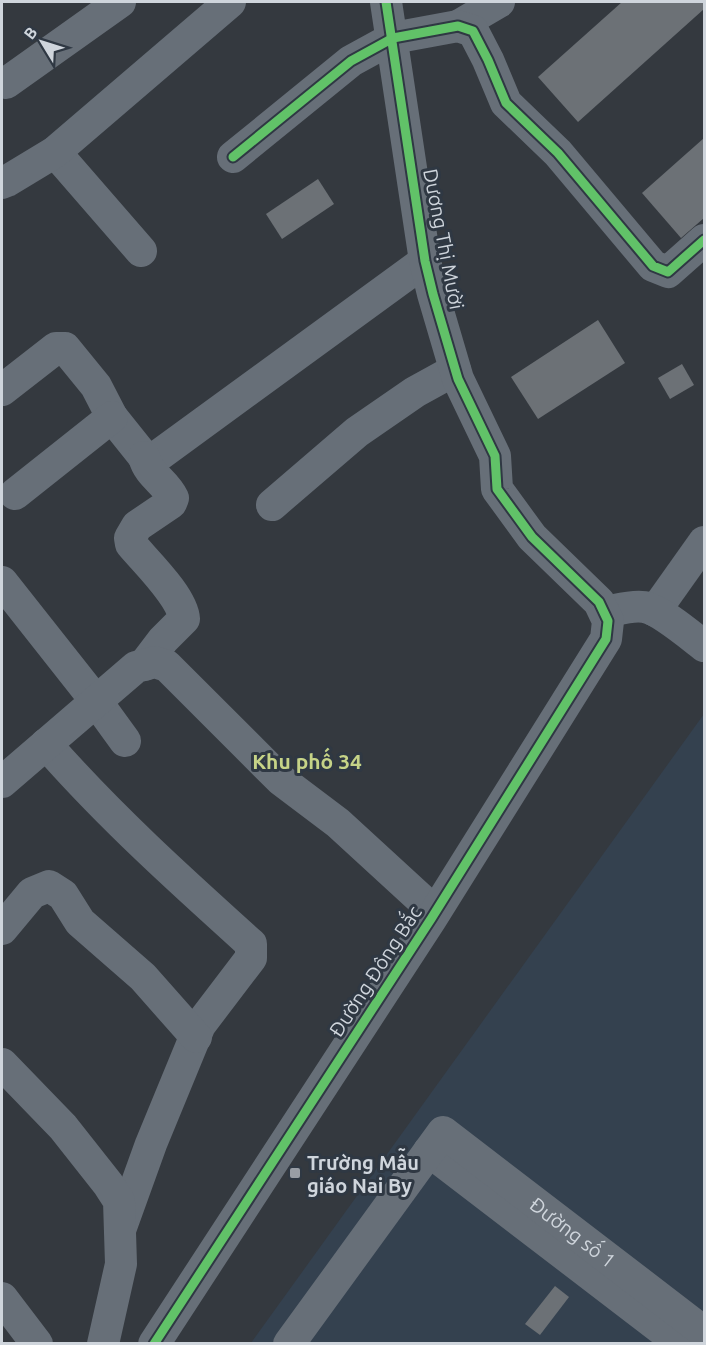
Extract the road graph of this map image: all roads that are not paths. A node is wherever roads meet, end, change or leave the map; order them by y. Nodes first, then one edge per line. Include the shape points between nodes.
1 (120, 2) edge
2 (230, 2) edge
3 (386, 2) edge
4 (499, 2) edge
5 (458, 26) junction
6 (393, 38) junction
7 (6, 83) dead end
8 (55, 152) junction
9 (232, 157) dead end
10 (2, 183) edge
11 (705, 240) edge
12 (141, 251) dead end
13 (426, 261) junction
14 (455, 370) junction
15 (2, 390) edge
16 (112, 417) junction
17 (144, 457) junction
18 (15, 494) dead end
19 (272, 505) dead end
20 (705, 542) edge
21 (4, 590) edge
22 (655, 611) junction
23 (605, 612) junction
24 (705, 646) edge
25 (144, 665) junction
26 (96, 701) junction
27 (125, 741) dead end
28 (46, 744) junction
29 (2, 782) edge
30 (435, 912) junction
31 (2, 928) edge
32 (196, 1036) junction
33 (2, 1064) edge
34 (120, 1230) junction
35 (2, 1298) edge
36 (688, 1337) edge
37 (37, 1344) edge
38 (103, 1344) edge
39 (154, 1344) edge
40 (289, 1344) edge

1 - 7 street
2 - 8 street
3 - 6 street, Dương Thị Mười
4 - 5 street
5 - 6 street
5 - 11 street via 473,31 506,103 558,153 653,266 668,272
6 - 9 street via 351,61
6 - 13 street, Dương Thị Mười
8 - 10 street
8 - 12 street
13 - 14 street, Dương Thị Mười
13 - 17 street via 154,458
14 - 19 street via 357,432
14 - 23 street, Dương Thị Mười via 495,456 497,489 532,537 592,594
15 - 16 street via 56,348 65,348 96,386
16 - 17 street
16 - 18 street
17 - 25 street via 147,467 173,498 171,504 137,526 131,544 180,605 184,619
20 - 22 street
21 - 26 street
22 - 23 street via 636,607
22 - 24 street
23 - 30 street, Đường Đông Bắc via 606,639
25 - 26 street via 136,667
25 - 30 street via 155,662 167,666 281,780 338,823
26 - 27 street
26 - 28 street
28 - 29 street
28 - 32 street via 166,867 251,944 251,958 200,1025
30 - 39 street, Đường Đông Bắc
31 - 32 street via 32,892 49,886 63,895 81,922 143,977
32 - 34 street
33 - 34 street via 63,1127 108,1184 119,1201
34 - 38 street via 121,1264
35 - 37 street
36 - 40 street, Đường số 1 via 436,1141

